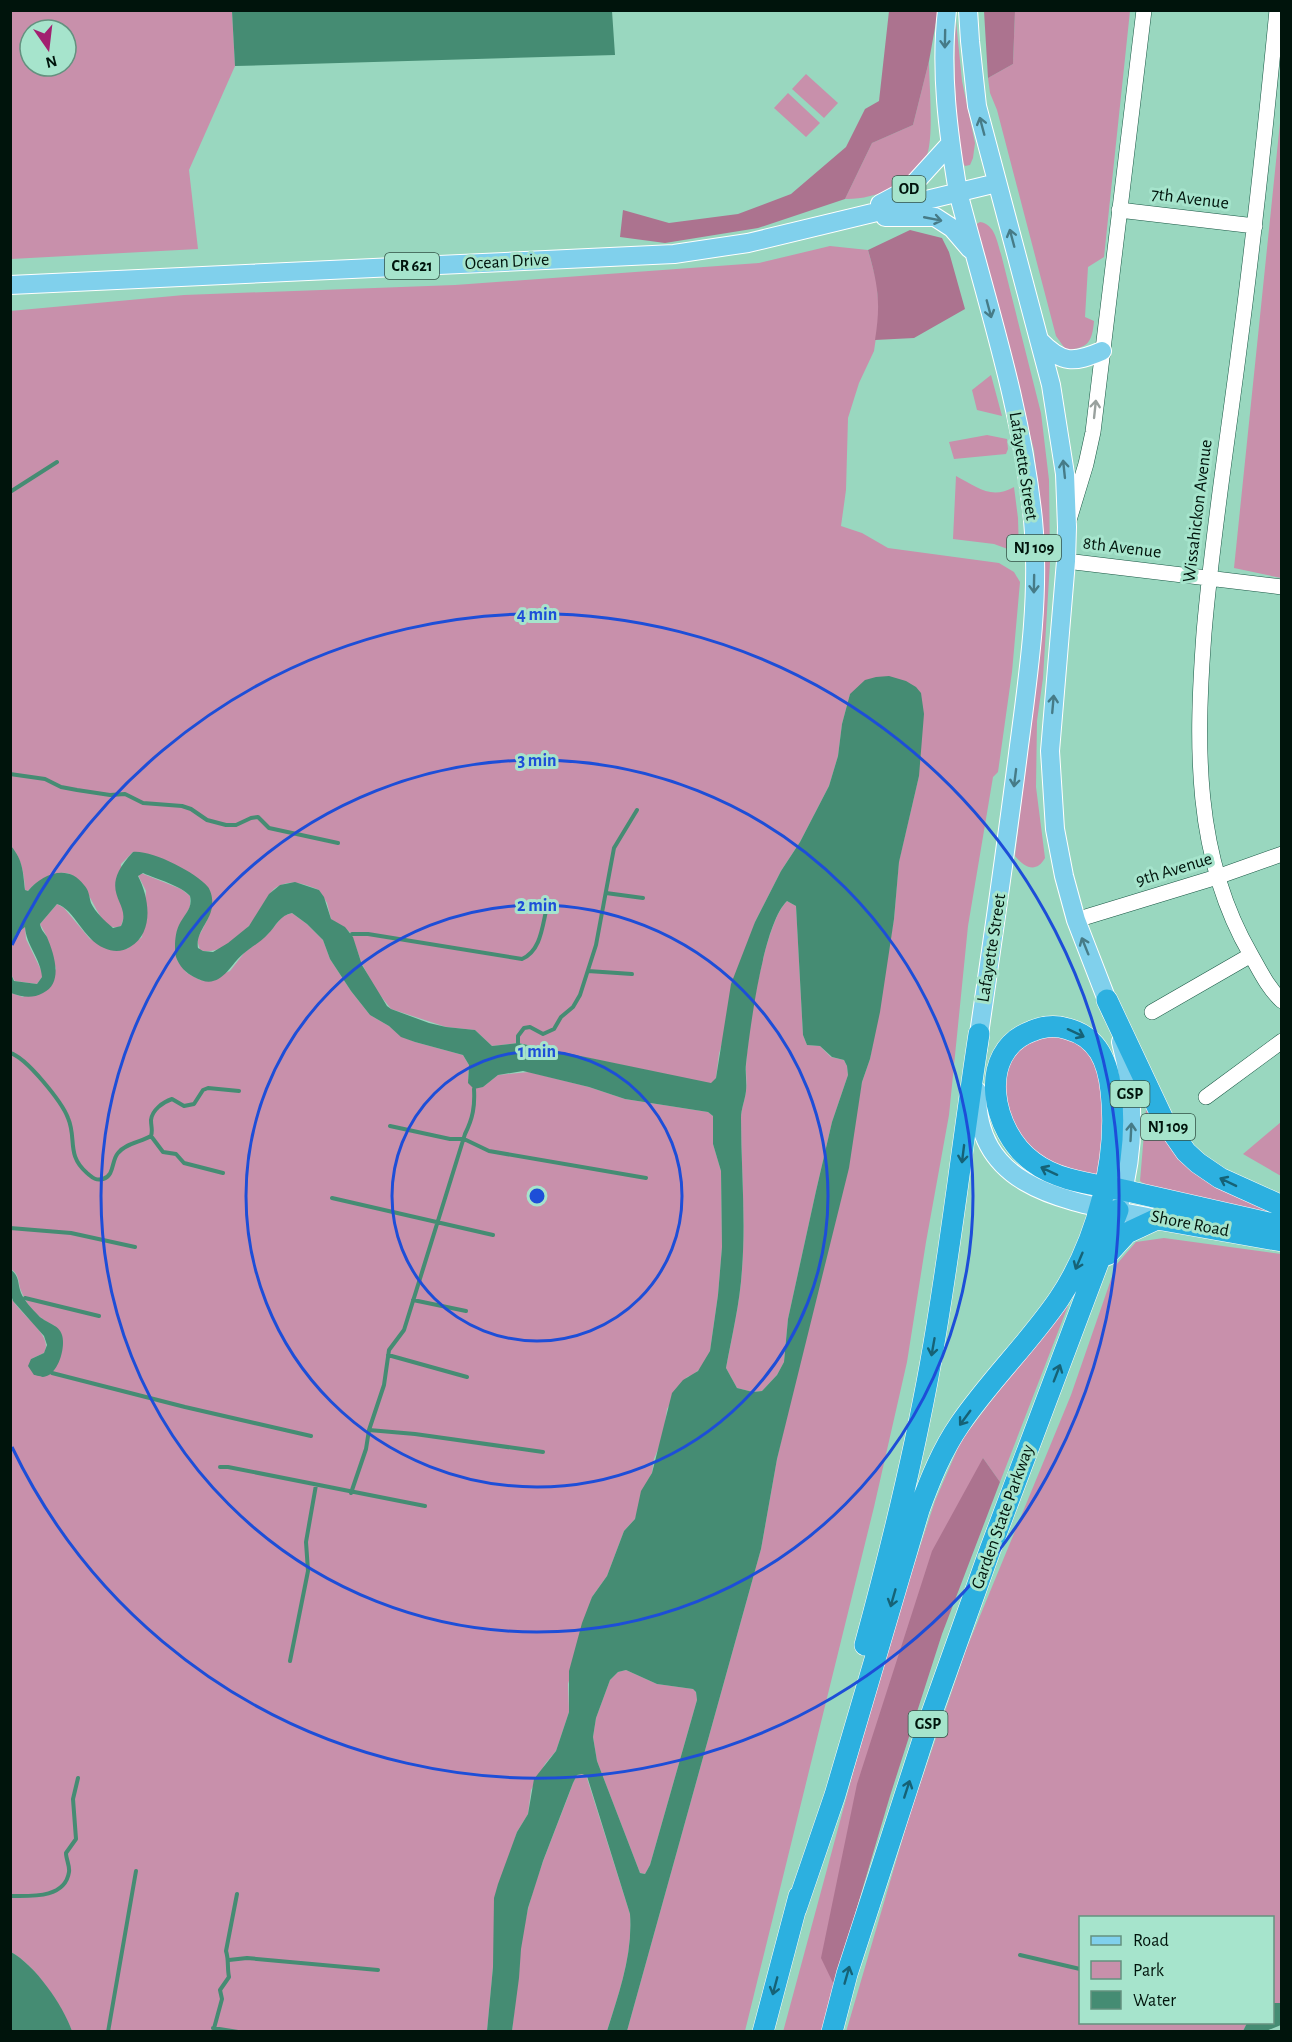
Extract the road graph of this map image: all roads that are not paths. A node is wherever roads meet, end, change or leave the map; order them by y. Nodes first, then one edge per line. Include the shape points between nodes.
1 (947, 10) edge
2 (968, 10) edge
3 (1144, 10) edge
4 (1277, 10) edge
5 (950, 144) junction
6 (997, 183) junction
7 (958, 192) junction
8 (1119, 210) junction
9 (854, 218) junction
10 (1255, 226) junction
11 (974, 253) junction
12 (10, 285) edge
13 (1040, 341) junction
14 (1102, 351) junction
15 (1067, 527) junction
16 (1066, 561) junction
17 (1209, 578) junction
18 (1281, 587) edge
19 (1281, 854) edge
20 (1217, 877) junction
21 (1076, 920) junction
22 (1251, 955) junction
23 (1107, 1000) junction
24 (1281, 1001) edge
25 (1152, 1012) dead end
26 (979, 1034) junction
27 (1281, 1041) edge
28 (1206, 1097) dead end
29 (1111, 1198) junction
30 (1281, 1206) edge
31 (1157, 1219) junction
32 (1281, 1226) edge
33 (1281, 1241) edge
34 (1098, 1264) junction
35 (796, 1909) junction
36 (763, 2031) edge
37 (832, 2031) edge

1 -> 5 main road, Lafayette Street / NJ 109 via 945,93
6 -> 2 main road, Lafayette Street / NJ 109 via 977,106
3 - 8 street
4 - 10 street, Wissahickon Avenue
5 - 7 main road, Lafayette Street / NJ 109
5 - 9 main road, OD via 910,189
6 - 7 main road, Ocean Drive / CR 621
13 -> 6 main road, Lafayette Street / NJ 109
7 - 9 main road, Ocean Drive / CR 621
7 - 11 main road, Lafayette Street / NJ 109
8 - 10 street, 7th Avenue
8 - 14 street
9 -> 11 main road via 935,217 952,228
9 - 12 main road, Ocean Drive / CR 621 via 748,243 674,254
10 - 17 street, Wissahickon Avenue
11 -> 26 main road, Lafayette Street / NJ 109 via 1021,439 1035,563 1026,688
13 - 14 main road via 1063,359 1084,358
15 -> 13 main road, Lafayette Street / NJ 109 via 1059,428
15 -> 14 street via 1090,449
15 - 16 main road, Lafayette Street / NJ 109
16 - 17 street, 8th Avenue
21 -> 16 main road, Lafayette Street / NJ 109 via 1058,846 1050,772
17 - 18 street, 8th Avenue
17 - 20 street, Wissahickon Avenue via 1199,708 1200,765 1203,812
19 - 20 street, 9th Avenue
20 - 21 street, 9th Avenue
20 - 22 street, Wissahickon Avenue
23 -> 21 main road, Lafayette Street / NJ 109
22 - 24 street, Wissahickon Avenue
22 - 25 street
29 -> 23 main road, Garden State Parkway / GSP via 1129,1155 1132,1108 1124,1052
30 -> 23 highway, NJ 109 via 1220,1178 1186,1152 1163,1119
26 - 29 main road, NJ 109 via 977,1106 986,1138 997,1158 1019,1179 1040,1191 1062,1198
26 -> 35 highway via 952,1235 921,1412 891,1544
27 - 28 street
29 -> 29 highway via 1043,1169 1019,1150 1006,1133 997,1104 997,1075 1006,1050 1028,1032 1044,1027 1066,1028 1091,1041 1102,1055 1109,1071 1112,1110
29 - 31 main road, Shore Road / NJ 109
29 - 32 highway
29 - 34 highway, Garden State Parkway / GSP
29 -> 35 highway via 1062,1294 961,1422 932,1477 835,1796
31 - 33 highway, Shore Road / NJ 109
31 - 34 highway via 1126,1233
37 -> 34 highway, Garden State Parkway / GSP via 929,1721
35 -> 36 highway

